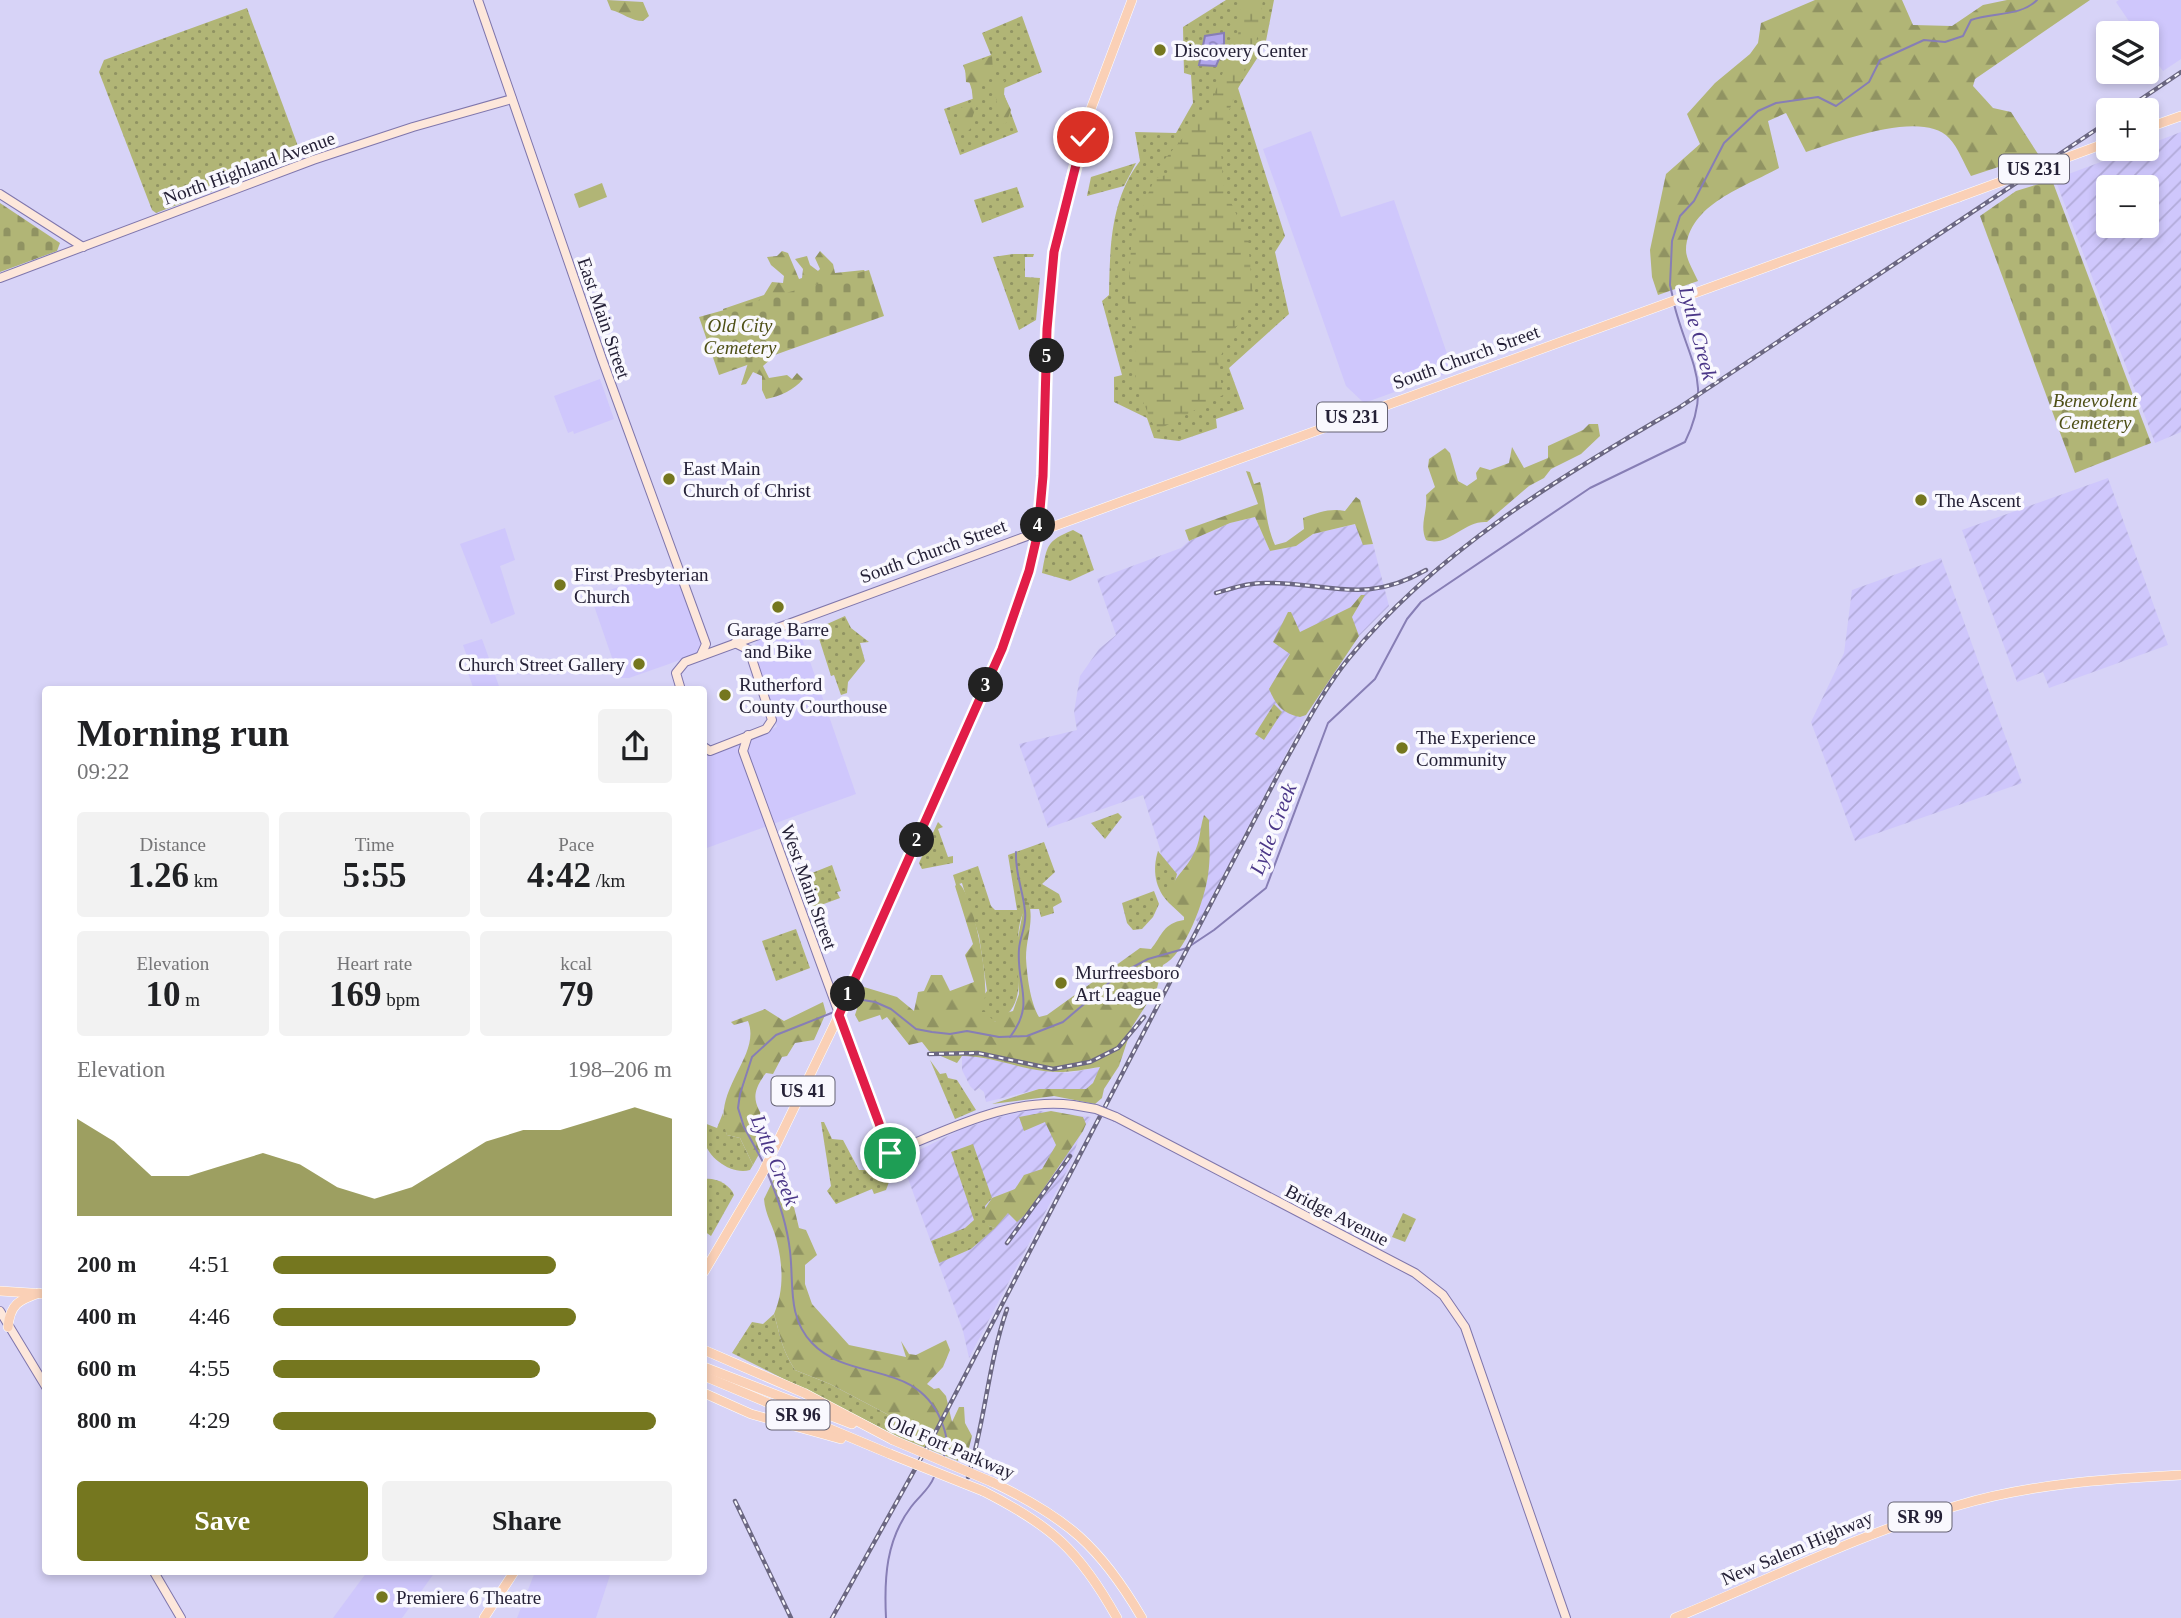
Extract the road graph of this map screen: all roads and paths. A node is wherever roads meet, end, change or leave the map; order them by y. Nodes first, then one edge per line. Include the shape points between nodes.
1 (478, 0) edge
2 (1132, 0) edge
3 (512, 99) junction
4 (2181, 116) edge
5 (2159, 124) edge
6 (2096, 147) edge
7 (0, 194) edge
8 (83, 247) junction
9 (0, 278) edge
10 (1038, 532) junction
11 (731, 643) junction
12 (706, 645) junction
13 (717, 649) junction
14 (701, 656) junction
15 (680, 686) edge
16 (748, 735) junction
17 (729, 742) junction
18 (707, 749) edge
19 (743, 751) junction
20 (838, 1022) junction
21 (890, 1153) joint
22 (707, 1267) edge
23 (0, 1291) edge
24 (42, 1294) edge
25 (0, 1311) edge
26 (8, 1326) junction
27 (707, 1351) edge
28 (707, 1373) edge
29 (42, 1381) edge
30 (707, 1394) edge
31 (893, 1440) junction
32 (890, 1454) junction
33 (2181, 1475) edge
34 (156, 1575) edge
35 (512, 1575) edge
36 (181, 1618) edge
37 (484, 1618) edge
38 (1117, 1618) edge
39 (1142, 1618) edge
40 (1566, 1618) edge
41 (1675, 1618) edge

1 - 3 street, East Main Street
2 - 10 main road, US 41 via 1090,114 1054,252
3 - 8 street, North Highland Avenue via 313,160
3 - 12 street, East Main Street
4 - 5 main road
6 - 10 main road, South Church Street / US 231, bridge
7 - 8 street
8 - 9 street, North Highland Avenue
10 - 11 street, South Church Street
10 - 20 main road, US 41 via 1018,610
11 - 13 street, South Church Street
11 - 16 street via 749,650 772,715 766,729
12 - 13 street
12 - 14 street
13 - 14 street, South Church Street
14 - 15 street, South Church Street via 685,662 676,673
16 - 17 street
16 - 19 street
17 - 18 street
17 - 19 street
19 - 20 street, West Main Street
20 - 21 street, West Main Street
20 - 22 main road, US 41 via 773,1154
21 - 40 street, Bridge Avenue, bridge via 997,1111 1049,1102 1096,1109 1415,1273 1443,1295 1465,1327
23 - 24 main road
24 - 26 main road via 19,1301 10,1310
25 - 26 street
26 - 29 street
27 - 31 main road via 804,1393
28 - 31 main road, Old Fort Parkway / SR 96
28 - 32 main road, Old Fort Parkway / SR 96
30 - 32 main road via 751,1414
31 - 39 main road, Old Fort Parkway / SR 96, bridge via 1037,1504 1084,1539 1125,1588
32 - 38 main road, Old Fort Parkway / SR 96, bridge via 983,1491 1033,1517 1056,1535 1088,1572
33 - 41 main road, New Salem Highway / SR 99 via 2060,1484 1956,1505 1852,1542
34 - 36 street
35 - 37 main road

